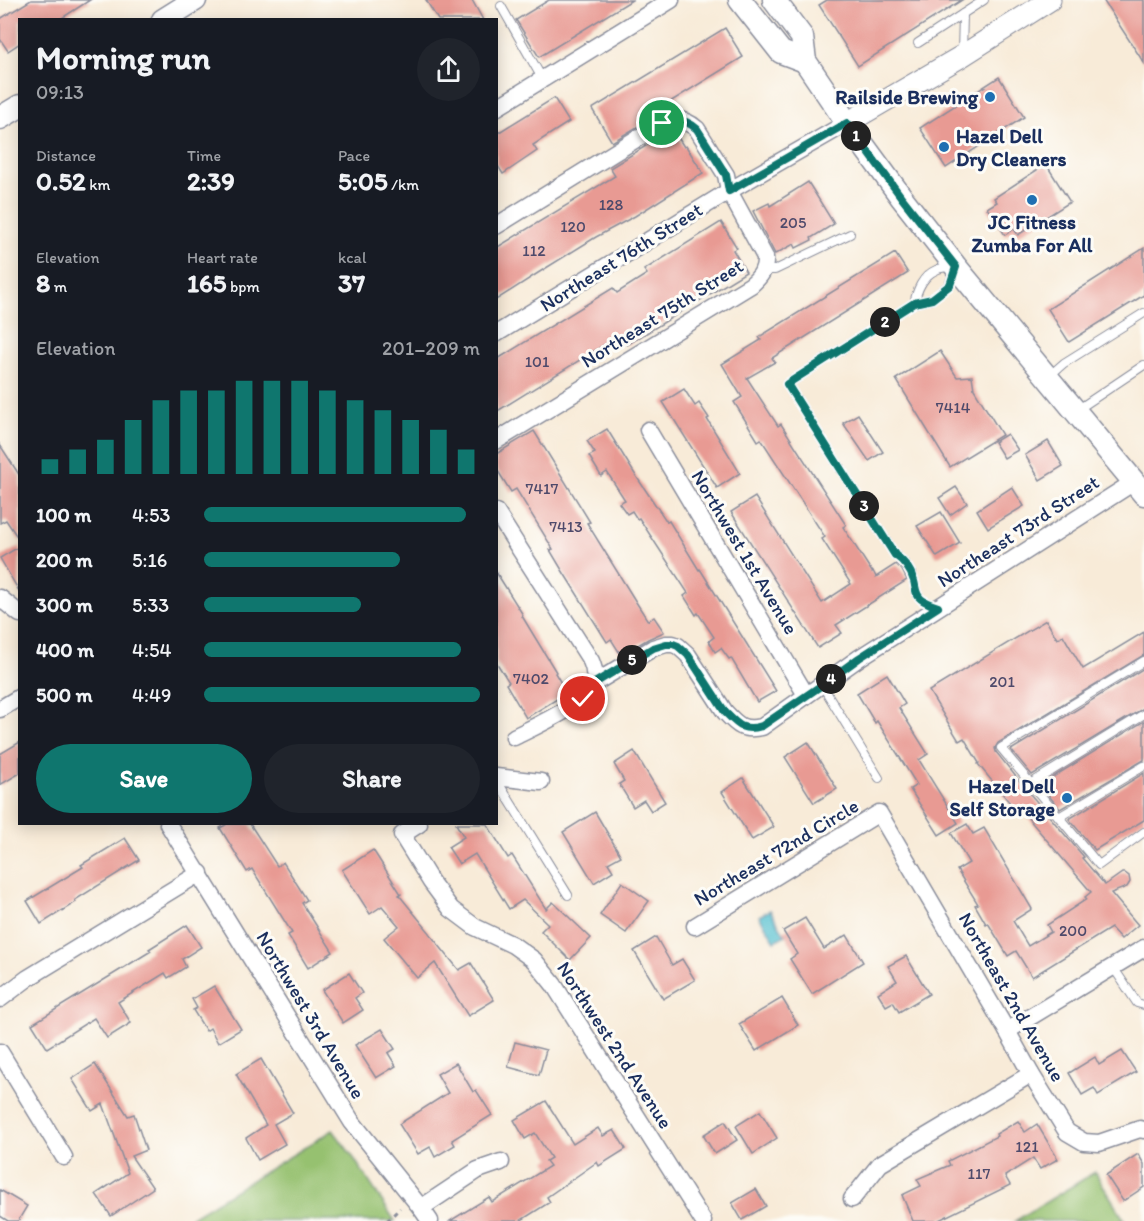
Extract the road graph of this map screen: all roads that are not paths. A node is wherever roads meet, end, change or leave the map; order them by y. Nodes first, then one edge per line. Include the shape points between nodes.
1 (195, 0) edge
2 (671, 0) edge
3 (740, 0) edge
4 (774, 0) edge
5 (984, 0) edge
6 (1040, 2) edge
7 (501, 6) dead end
8 (963, 14) junction
9 (166, 18) edge
10 (918, 43) dead end
11 (962, 56) junction
12 (805, 61) junction
13 (543, 80) junction
14 (18, 107) edge
15 (498, 107) edge
16 (0, 118) edge
17 (847, 123) junction
18 (729, 191) junction
19 (498, 225) edge
20 (850, 234) dead end
21 (956, 267) junction
22 (764, 270) junction
23 (914, 303) junction
24 (1144, 313) edge
25 (498, 333) edge
26 (1144, 365) edge
27 (1048, 377) junction
28 (1075, 411) junction
29 (648, 430) dead end
30 (498, 440) edge
31 (1139, 488) edge
32 (498, 515) edge
33 (0, 598) edge
34 (938, 607) junction
35 (18, 612) edge
36 (1144, 660) edge
37 (593, 684) junction
38 (822, 685) junction
39 (806, 695) junction
40 (18, 698) edge
41 (0, 709) edge
42 (1144, 714) edge
43 (514, 737) dead end
44 (1144, 766) edge
45 (498, 778) edge
46 (879, 778) dead end
47 (498, 781) edge
48 (541, 782) dead end
49 (1030, 784) junction
50 (879, 813) joint
51 (1059, 817) junction
52 (169, 825) edge
53 (417, 825) edge
54 (1144, 832) edge
55 (200, 873) junction
56 (568, 895) dead end
57 (695, 926) dead end
58 (1144, 948) edge
59 (1113, 967) junction
60 (0, 999) edge
61 (1144, 1005) edge
62 (1007, 1031) junction
63 (0, 1052) edge
64 (1031, 1074) junction
65 (1144, 1130) edge
66 (64, 1157) dead end
67 (501, 1162) dead end
68 (852, 1199) dead end
69 (425, 1214) edge
70 (703, 1221) edge

1 - 9 main road
2 - 13 street
3 - 12 main road via 781,52
4 - 12 main road via 802,37
5 - 8 lane
6 - 11 street, Northeast 76th Street
7 - 13 lane
8 - 10 lane
8 - 11 lane
11 - 17 street, Northeast 76th Street
12 - 17 main road
13 - 15 street
14 - 16 main road
17 - 18 street, Northeast 76th Street
17 - 21 main road
18 - 19 street via 726,175 697,129 691,123 674,120 662,123
18 - 22 street via 765,256
18 - 25 street, Northeast 76th Street
20 - 22 lane via 775,270
21 - 23 lane via 950,285 932,299
21 - 23 lane via 936,270 924,279
21 - 27 main road
22 - 30 street, Northeast 75th Street via 751,285
23 - 34 lane via 787,384 895,555 909,569 917,594
24 - 27 lane
26 - 28 lane
27 - 28 main road
28 - 31 main road
29 - 39 street, Northwest 1st Avenue
31 - 34 street, Northeast 73rd Street
32 - 37 street via 591,661
33 - 35 street
34 - 38 street, Northeast 73rd Street
36 - 49 lane via 1001,748
37 - 39 street, Northeast 73rd Street via 653,648 673,644 688,655 725,712 744,728 762,726
37 - 43 street via 583,699
38 - 39 street, Northeast 73rd Street
38 - 46 lane
40 - 41 street
42 - 49 lane
44 - 51 lane
45 - 48 street
47 - 56 lane
49 - 51 lane
50 - 57 street, Northeast 72nd Circle
50 - 62 street, Northeast 2nd Avenue
51 - 54 lane via 1099,865
52 - 55 street, Northwest 3rd Avenue
53 - 70 street, Northwest 2nd Avenue via 402,835 431,882 451,909 534,960 554,985
55 - 60 street
55 - 69 street, Northwest 3rd Avenue via 352,1122
58 - 59 street
59 - 61 lane via 1137,1003
59 - 62 street
62 - 64 street, Northeast 2nd Avenue
63 - 66 street
64 - 65 street, Northeast 2nd Avenue via 1067,1132 1084,1142 1099,1143
64 - 68 street via 880,1164
67 - 69 street via 478,1170

